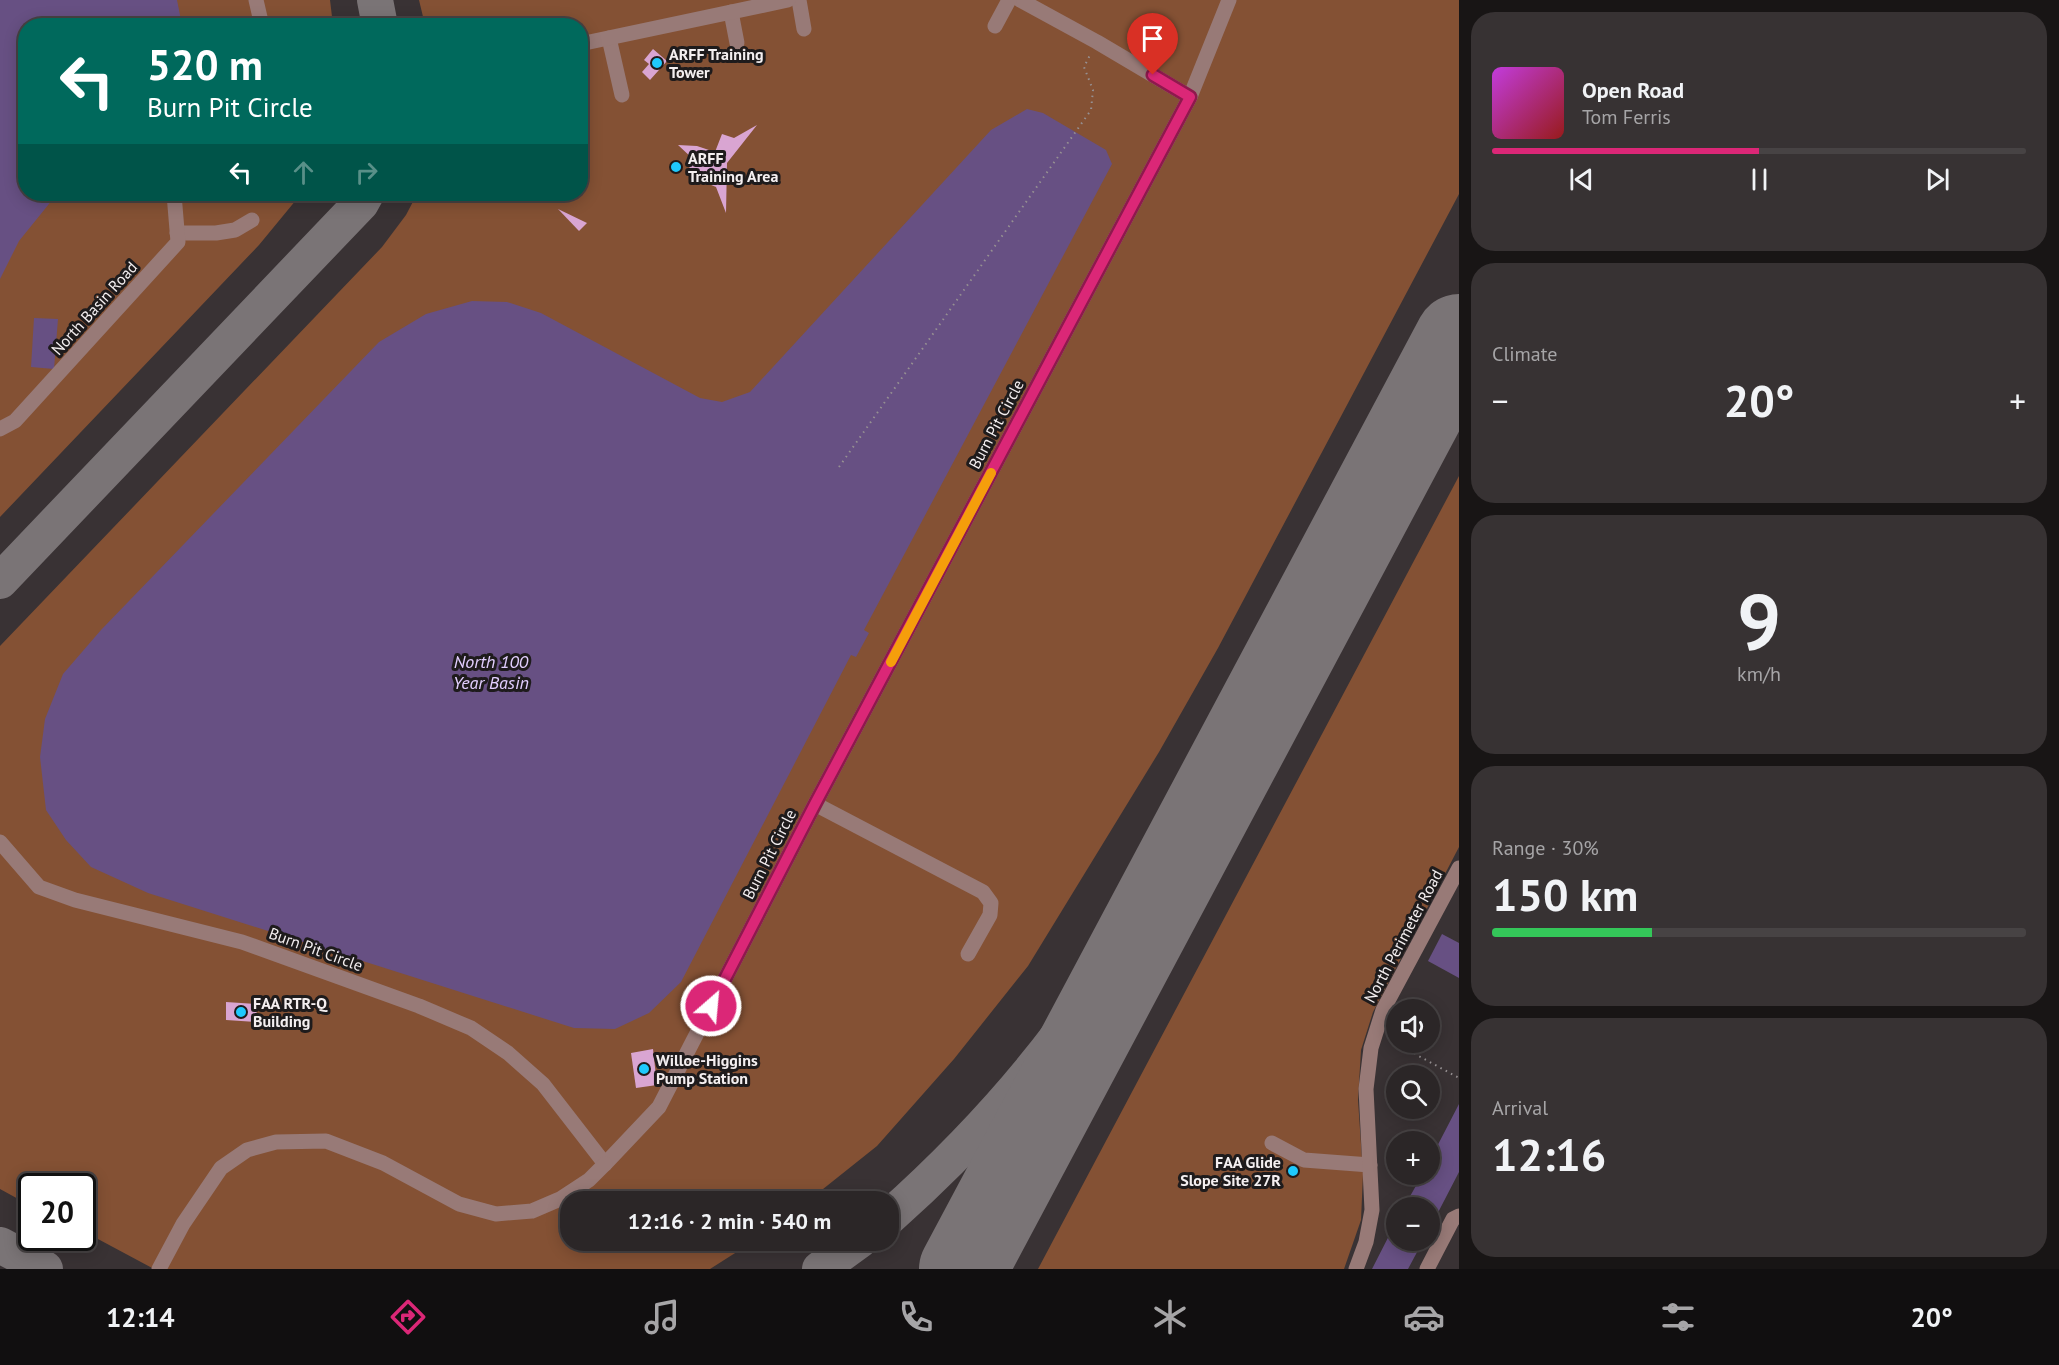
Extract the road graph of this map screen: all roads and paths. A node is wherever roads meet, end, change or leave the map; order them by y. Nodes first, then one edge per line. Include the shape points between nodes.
1 (256, 0) edge
2 (789, 0) edge
3 (799, 0) edge
4 (1009, 0) edge
5 (1020, 0) edge
6 (1229, 0) edge
7 (731, 12) junction
8 (260, 18) edge
9 (995, 26) dead end
10 (804, 29) dead end
11 (609, 38) junction
12 (588, 42) edge
13 (1097, 42) junction
14 (736, 43) dead end
15 (622, 95) dead end
16 (1190, 97) junction
17 (175, 201) edge
18 (252, 220) dead end
19 (177, 233) junction
20 (0, 429) edge
21 (839, 467) dead end
22 (815, 804) junction
23 (0, 842) edge
24 (1459, 868) edge
25 (968, 954) dead end
26 (1414, 1053) edge
27 (1459, 1078) edge
28 (1272, 1143) dead end
29 (605, 1164) junction
30 (1370, 1165) junction
31 (1459, 1216) edge
32 (159, 1269) edge
33 (1356, 1269) edge
34 (1427, 1269) edge

1 - 8 street
2 - 7 street
3 - 10 street
4 - 9 street
5 - 13 street
6 - 16 street, Burn Pit Circle
7 - 11 street
7 - 14 street
11 - 12 street
11 - 15 street
13 - 16 street
13 - 21 path via 1084,67 1093,90 1091,110
16 - 22 street, Burn Pit Circle
17 - 19 street
18 - 19 street via 235,230
19 - 20 street, North Basin Road via 178,242 15,421
22 - 25 street via 983,892 991,903 990,915
22 - 29 street, Burn Pit Circle via 659,1107
23 - 29 street, Burn Pit Circle via 39,887 75,900 242,942 471,1028 543,1084
24 - 30 street, North Perimeter Road via 1383,1010 1371,1047 1366,1089
26 - 27 path
28 - 30 street via 1304,1160
29 - 32 street via 560,1199 532,1211 496,1214 459,1204 383,1163 326,1141 276,1142 247,1150 221,1168 183,1224
30 - 33 street, North Perimeter Road via 1372,1210
31 - 34 street via 1453,1219

